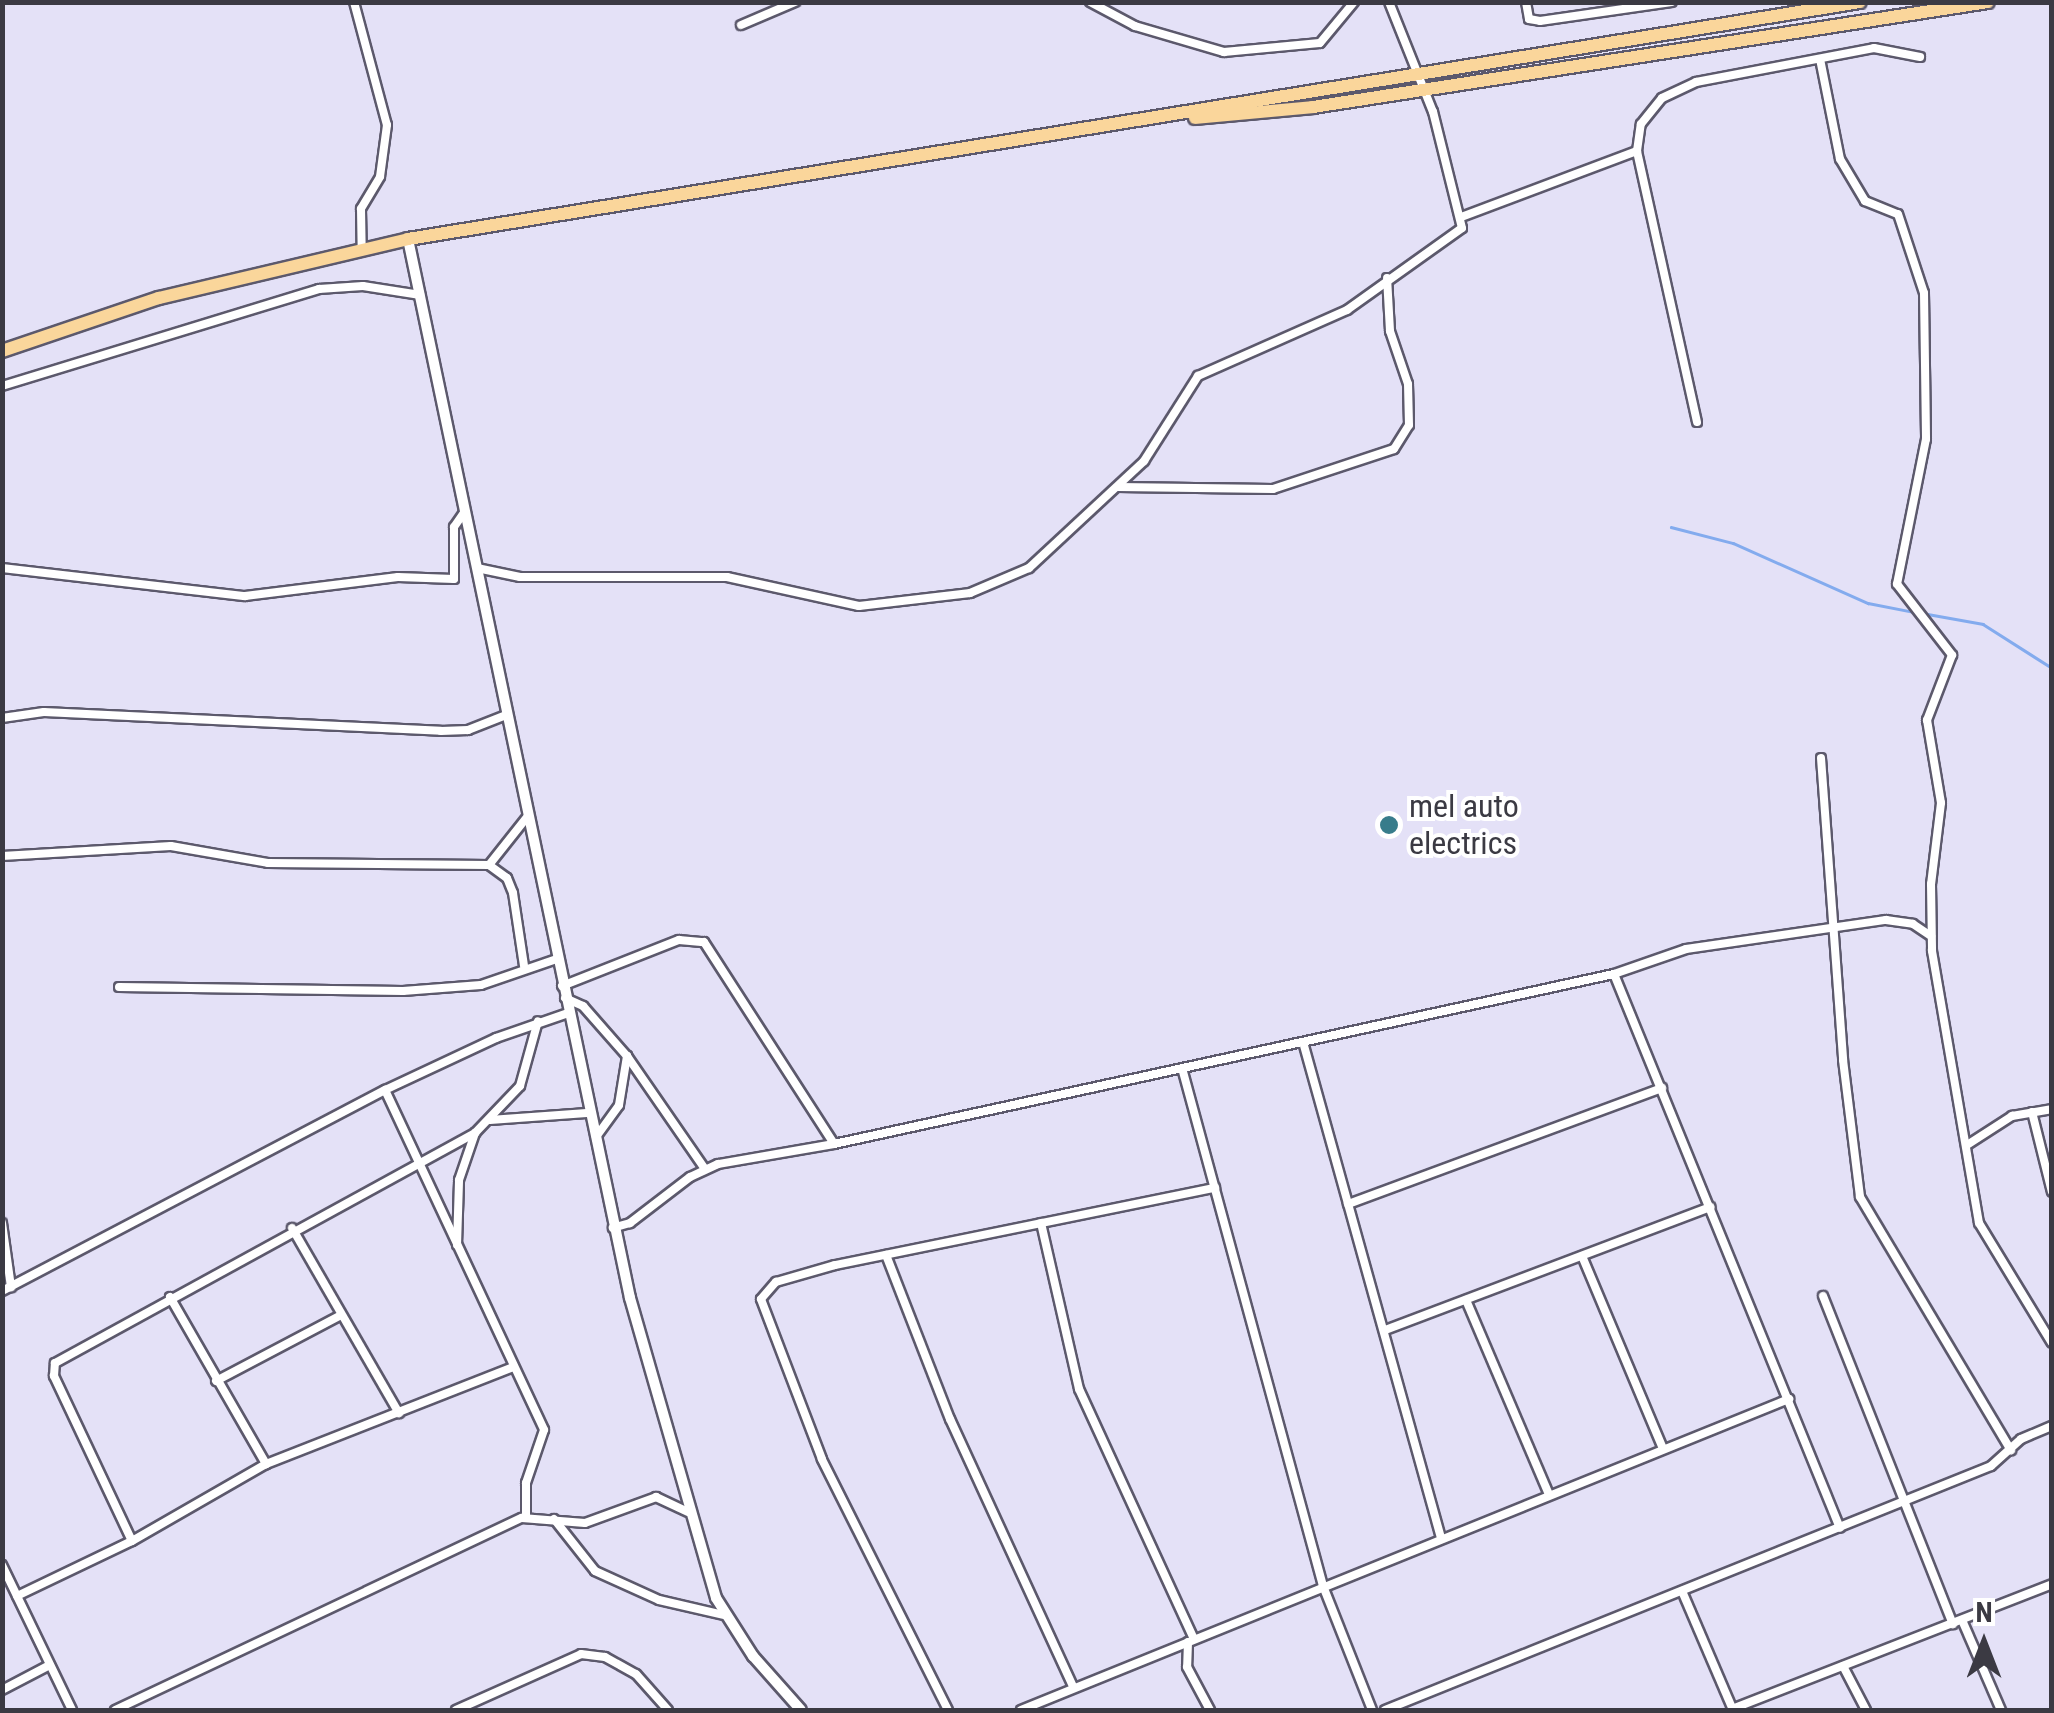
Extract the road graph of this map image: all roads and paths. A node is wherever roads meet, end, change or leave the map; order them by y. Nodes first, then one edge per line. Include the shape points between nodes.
1 (354, 2) edge
2 (795, 2) edge
3 (1090, 2) edge
4 (1354, 2) edge
5 (1388, 2) edge
6 (1526, 2) edge
7 (1672, 2) edge
8 (1860, 2) edge
9 (1988, 2) edge
10 (741, 25) dead end
11 (1920, 57) dead end
12 (1820, 59) junction
13 (1416, 73) junction
14 (1422, 91) junction
15 (1162, 119) junction
16 (1638, 152) junction
17 (1461, 217) junction
18 (408, 239) junction
19 (362, 248) junction
20 (1387, 278) junction
21 (420, 295) junction
22 (2, 350) edge
23 (2, 386) edge
24 (1697, 422) dead end
25 (1118, 487) junction
26 (463, 514) junction
27 (474, 567) junction
28 (2, 568) edge
29 (506, 715) junction
30 (2, 718) edge
31 (1821, 758) dead end
32 (527, 817) junction
33 (2, 856) edge
34 (489, 865) junction
35 (1836, 925) junction
36 (1931, 936) junction
37 (556, 959) junction
38 (524, 966) junction
39 (1614, 974) junction
40 (119, 988) dead end
41 (564, 992) junction
42 (568, 1013) junction
43 (538, 1021) junction
44 (1303, 1042) junction
45 (627, 1056) junction
46 (1182, 1068) junction
47 (1662, 1088) junction
48 (385, 1090) junction
49 (2052, 1109) edge
50 (587, 1112) junction
51 (2032, 1112) junction
52 (490, 1120) junction
53 (475, 1132) junction
54 (593, 1141) junction
55 (834, 1144) junction
56 (1967, 1145) junction
57 (419, 1162) junction
58 (705, 1169) junction
59 (1215, 1188) junction
60 (2052, 1192) edge
61 (1348, 1204) junction
62 (1711, 1207) junction
63 (2, 1223) edge
64 (1042, 1223) junction
65 (292, 1228) junction
66 (613, 1228) junction
67 (456, 1252) junction
68 (886, 1255) junction
69 (1582, 1256) junction
70 (7, 1289) edge
71 (1823, 1296) dead end
72 (170, 1297) junction
73 (1466, 1300) junction
74 (341, 1315) junction
75 (1385, 1330) junction
76 (2052, 1343) edge
77 (512, 1367) junction
78 (216, 1382) junction
79 (1789, 1399) junction
80 (399, 1413) junction
81 (2052, 1426) edge
82 (1663, 1449) junction
83 (2010, 1450) junction
84 (266, 1464) junction
85 (1549, 1495) junction
86 (1906, 1502) junction
87 (688, 1512) junction
88 (526, 1517) junction
89 (554, 1519) junction
90 (1840, 1528) junction
91 (1441, 1538) junction
92 (132, 1542) junction
93 (2, 1565) edge
94 (2052, 1584) edge
95 (1323, 1586) junction
96 (1682, 1591) junction
97 (17, 1596) junction
98 (724, 1614) junction
99 (1958, 1621) junction
100 (1191, 1640) junction
101 (48, 1666) junction
102 (1843, 1666) junction
103 (1074, 1688) junction
104 (2, 1690) edge
105 (72, 1710) edge
106 (115, 1710) edge
107 (456, 1710) edge
108 (668, 1710) edge
109 (801, 1710) edge
110 (948, 1710) edge
111 (1020, 1710) edge
112 (1210, 1710) edge
113 (1372, 1710) edge
114 (1385, 1710) edge
115 (1733, 1710) edge
116 (1866, 1710) edge
117 (2000, 1710) edge

1 - 19 street via 387,125 380,177 362,209
2 - 10 street
3 - 4 street via 1143,29 1224,52 1320,43
5 - 13 street
6 - 7 street via 1530,18 1540,21
8 - 13 main road
9 - 14 main road
11 - 12 street via 1874,48
12 - 16 street via 1683,86 1641,124
12 - 36 street via 1840,159 1865,201 1898,214 1926,304 1924,456 1897,584 1952,655 1927,720 1941,803
13 - 14 street
13 - 15 main road
14 - 15 main road via 1279,112
14 - 17 street
15 - 18 main road
16 - 17 street
16 - 24 street
17 - 20 street via 1457,233
18 - 19 main road
18 - 21 street
19 - 22 main road via 159,298
20 - 25 street via 1348,310 1198,376 1156,446
20 - 25 street via 1390,332 1408,384 1409,426 1394,450 1274,489
21 - 23 street via 362,286 318,289
21 - 26 street
25 - 27 street via 1028,568 958,595 859,606 726,577 520,577
26 - 27 street
26 - 28 street via 454,527 454,579 398,576 245,596
27 - 29 street
29 - 30 street via 468,730 441,731 44,712
29 - 32 street
31 - 35 street
32 - 34 street
32 - 37 street
33 - 34 street via 171,846 268,863
34 - 38 street via 513,893
35 - 36 street via 1906,922
35 - 39 street via 1686,949
35 - 83 street via 1853,1163 1866,1216
36 - 56 street
37 - 38 street
37 - 41 street
38 - 40 street via 481,984 403,991
39 - 44 street
39 - 47 street
41 - 42 street
41 - 45 street
41 - 55 street via 679,940 704,942
42 - 43 street
42 - 50 street
43 - 48 street
43 - 52 street via 520,1086
44 - 46 street
44 - 61 street
45 - 54 street via 620,1105
45 - 58 street
46 - 55 street
46 - 59 street
47 - 61 street
47 - 62 street
48 - 57 street
48 - 70 street
49 - 51 street
50 - 52 street
50 - 54 street
51 - 56 street via 1989,1126
51 - 60 street
52 - 53 street
53 - 57 street
53 - 67 street via 460,1180
54 - 66 street
55 - 58 street
56 - 76 street via 1979,1223
57 - 65 street
57 - 67 street
58 - 66 street via 640,1217
59 - 64 street
59 - 95 street
61 - 75 street
62 - 69 street
62 - 79 street
63 - 70 street
64 - 68 street
64 - 100 street via 1075,1377
65 - 72 street
65 - 74 street
66 - 87 street
67 - 77 street
68 - 103 street via 950,1419
68 - 110 street via 776,1282 761,1299 822,1459
69 - 73 street
69 - 82 street
71 - 86 street
72 - 78 street
72 - 92 street via 58,1360 52,1370
73 - 75 street
73 - 85 street
74 - 78 street
74 - 80 street
75 - 91 street
77 - 80 street
77 - 88 street via 545,1436 526,1482
78 - 84 street
79 - 82 street
79 - 90 street
80 - 84 street
81 - 83 street
82 - 85 street
83 - 86 street via 1991,1466
84 - 92 street
85 - 91 street
86 - 90 street
86 - 99 street
87 - 89 street via 656,1497 593,1522
87 - 98 street
88 - 89 street
88 - 106 street
89 - 98 street via 594,1571 659,1600
90 - 96 street
91 - 95 street
92 - 97 street
93 - 97 street
94 - 99 street
95 - 100 street
95 - 113 street
96 - 114 street
96 - 115 street
97 - 101 street
98 - 109 street
99 - 102 street
99 - 117 street
100 - 103 street
100 - 112 street via 1187,1667
101 - 104 street
101 - 105 street
102 - 115 street
102 - 116 street
103 - 111 street
107 - 108 street via 580,1654 636,1674

